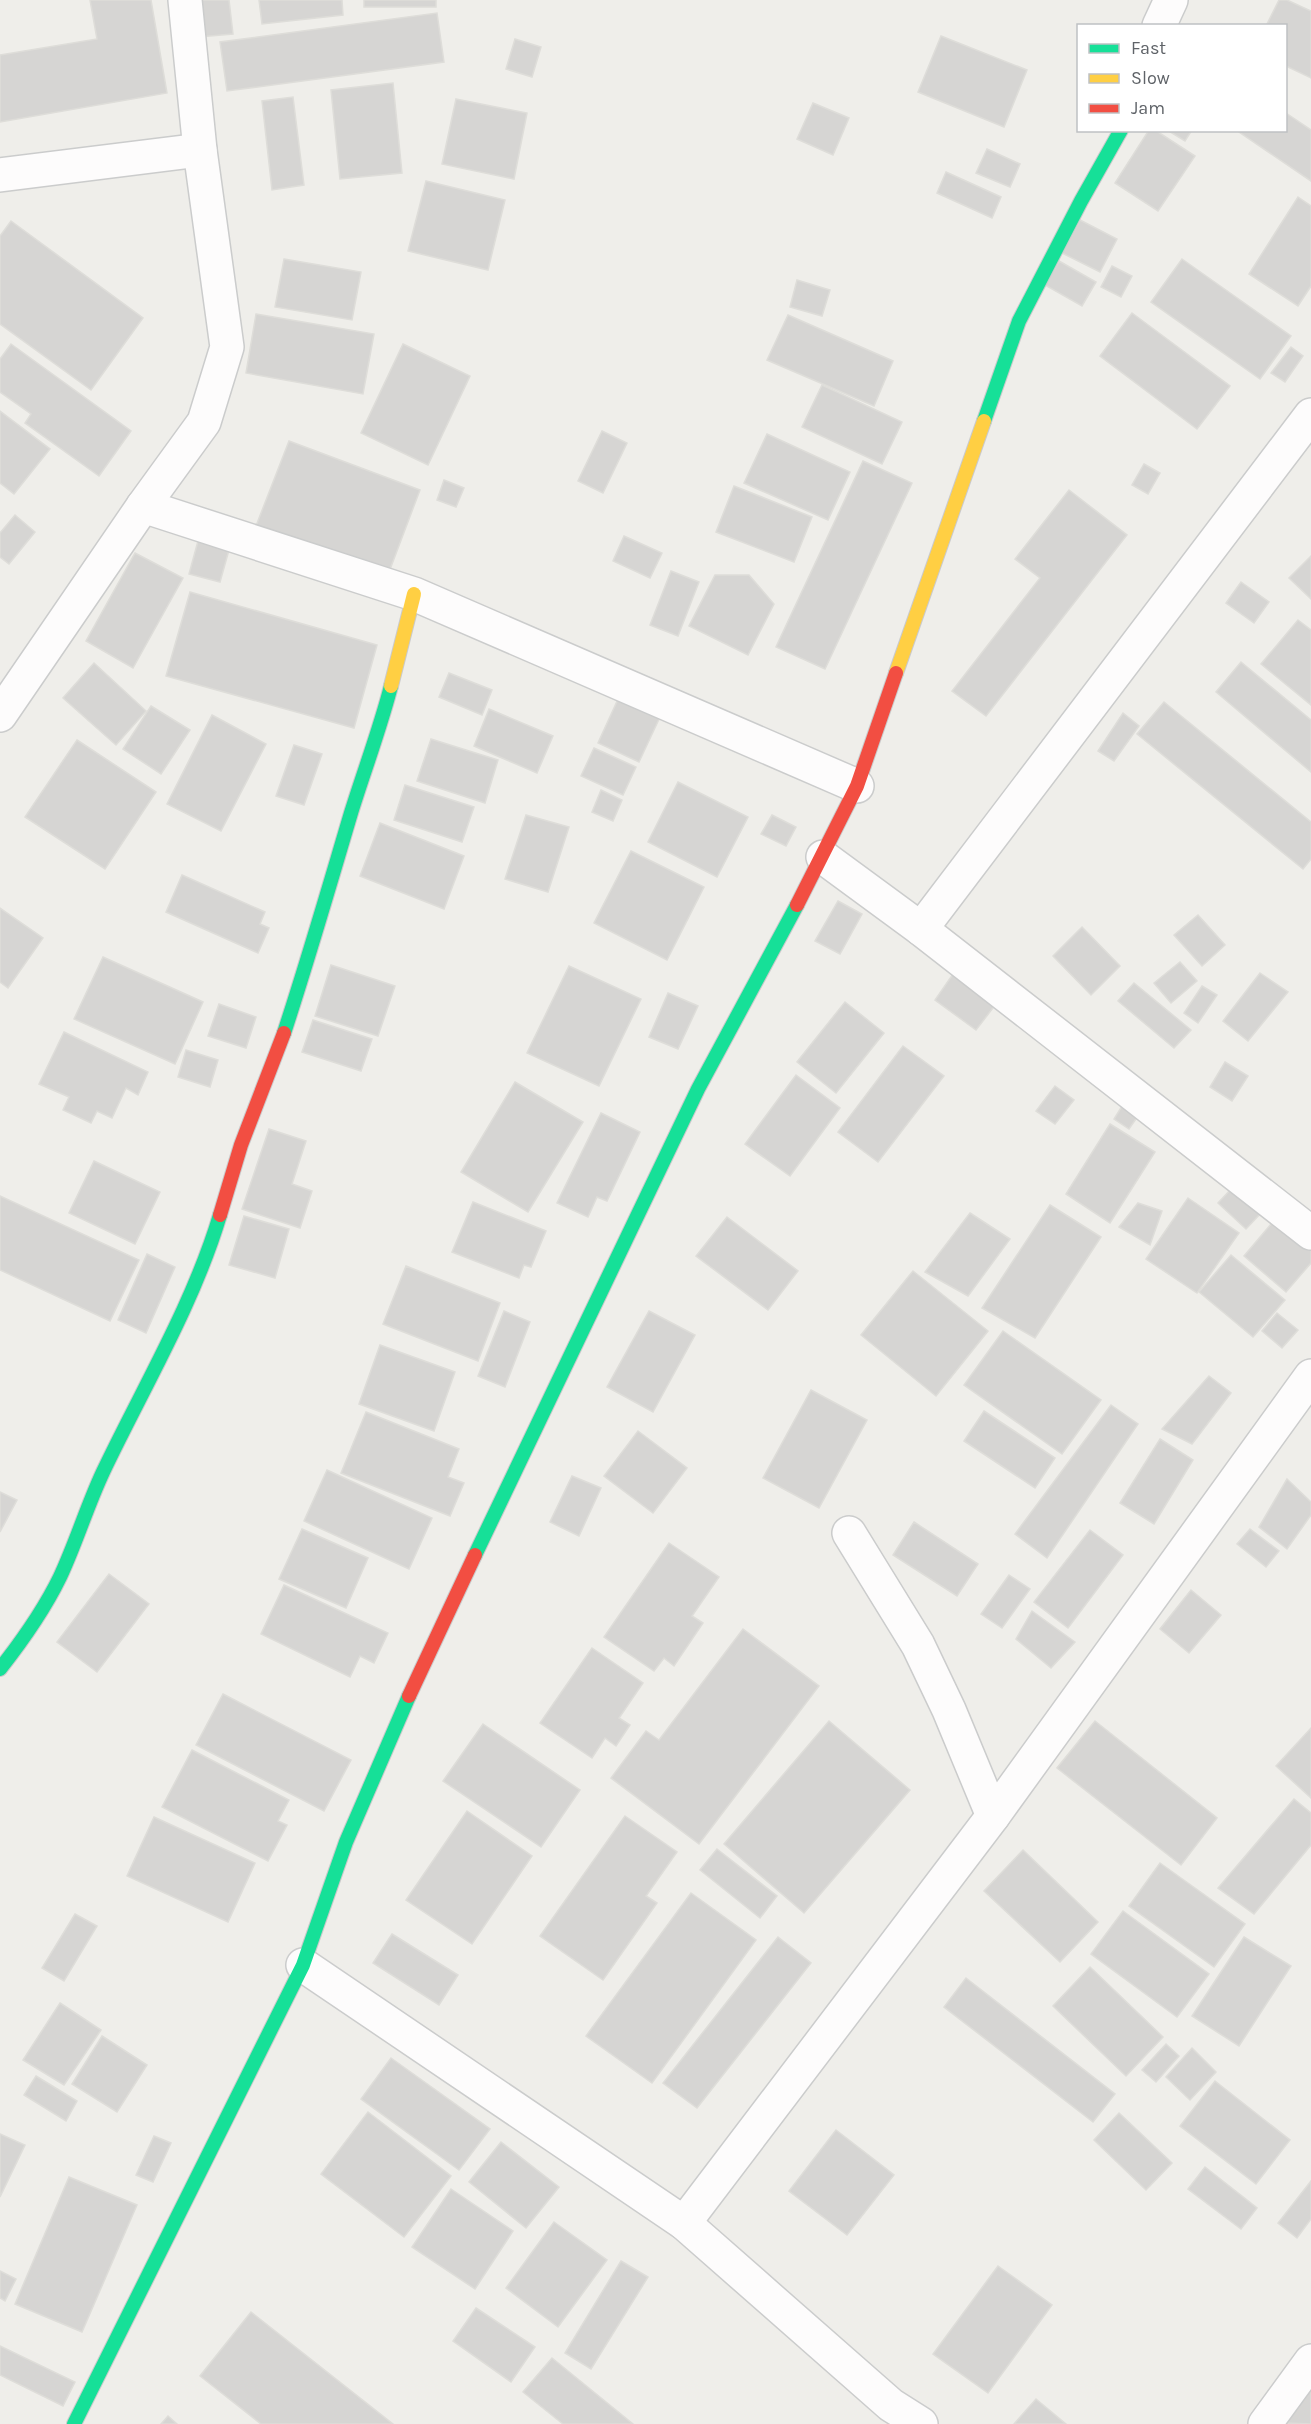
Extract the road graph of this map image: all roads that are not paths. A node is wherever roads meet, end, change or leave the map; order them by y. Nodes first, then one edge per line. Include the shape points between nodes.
1 (185, 0) edge
2 (1171, 0) edge
3 (1160, 24) edge
4 (1120, 132) edge
5 (200, 150) junction
6 (0, 175) edge
7 (1311, 414) edge
8 (143, 506) junction
9 (414, 594) junction
10 (0, 715) edge
11 (857, 786) junction
12 (823, 858) junction
13 (921, 929) junction
14 (1311, 1233) edge
15 (1311, 1376) edge
16 (849, 1533) dead end
17 (0, 1668) edge
18 (993, 1816) junction
19 (303, 1965) junction
20 (684, 2223) junction
21 (1311, 2361) edge
22 (883, 2415) edge
23 (74, 2424) edge
24 (921, 2424) edge
25 (1264, 2424) edge

1 - 5 street
2 - 3 street
4 - 11 street via 1019,321
5 - 6 street
5 - 8 street via 227,347 204,422
7 - 13 street
8 - 9 street
8 - 10 street
9 - 11 street
9 - 17 street via 381,724 321,919 284,1034 241,1145 212,1242 168,1343 102,1474 59,1579
11 - 12 street
12 - 13 street
12 - 19 street via 698,1089 420,1671 346,1842
13 - 14 street
15 - 18 street
16 - 18 street via 918,1645
18 - 20 street
19 - 20 street
19 - 23 street
20 - 22 street
21 - 25 street
22 - 24 street

